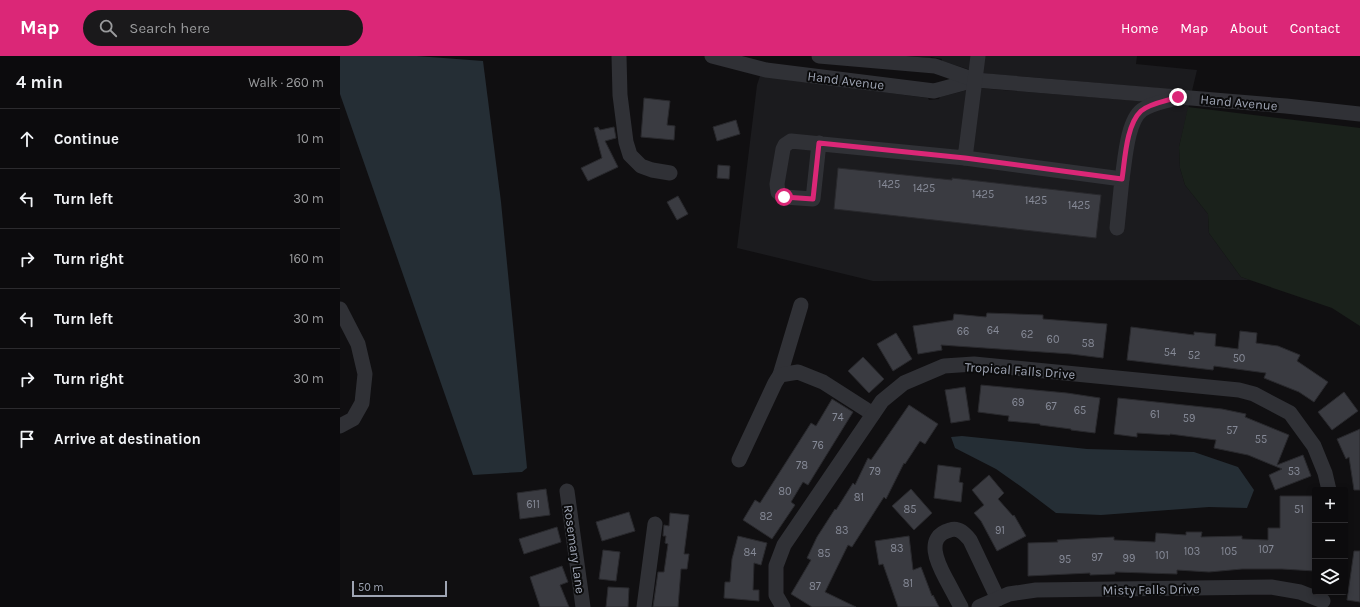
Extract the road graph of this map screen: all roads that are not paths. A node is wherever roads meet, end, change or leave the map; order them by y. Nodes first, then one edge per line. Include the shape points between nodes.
1 (619, 56) edge
2 (718, 56) edge
3 (819, 56) edge
4 (978, 56) edge
5 (975, 80) junction
6 (1178, 97) junction
7 (1360, 114) edge
8 (819, 143) dead end
9 (965, 158) junction
10 (670, 173) dead end
11 (1122, 179) junction
12 (1117, 228) dead end
13 (801, 305) dead end
14 (340, 309) edge
15 (778, 379) junction
16 (873, 414) junction
17 (340, 426) edge
18 (738, 460) dead end
19 (1328, 487) edge
20 (567, 491) dead end
21 (655, 524) dead end
22 (998, 599) junction
23 (1323, 600) edge
24 (583, 607) edge
25 (644, 607) edge
26 (783, 607) edge
27 (961, 607) edge
28 (979, 607) edge

1 - 10 street via 620,95 630,155 640,166
2 - 5 street, Hand Avenue via 766,70 934,91
3 - 5 street, Hand Avenue via 935,66
4 - 5 street
5 - 6 street, Hand Avenue
5 - 9 street
6 - 7 street, Hand Avenue
6 - 11 street via 1142,110 1135,118
8 - 9 street
9 - 11 street
11 - 12 street
13 - 15 street
14 - 17 street via 358,344 365,374 362,403 353,419
15 - 16 street via 798,372 823,382
15 - 18 street
16 - 19 street, Tropical Falls Drive via 882,401 904,383 944,366 974,364 1239,390 1254,394 1290,413 1314,446
16 - 26 street, Tropical Falls Drive via 784,545 776,566 776,595
20 - 24 street, Rosemary Lane
21 - 25 street
22 - 23 street, Misty Falls Drive via 1009,594 1036,590 1271,587 1300,592
22 - 27 street via 970,540 964,533 951,529 937,538 935,553 937,562
22 - 28 street, Misty Falls Drive

